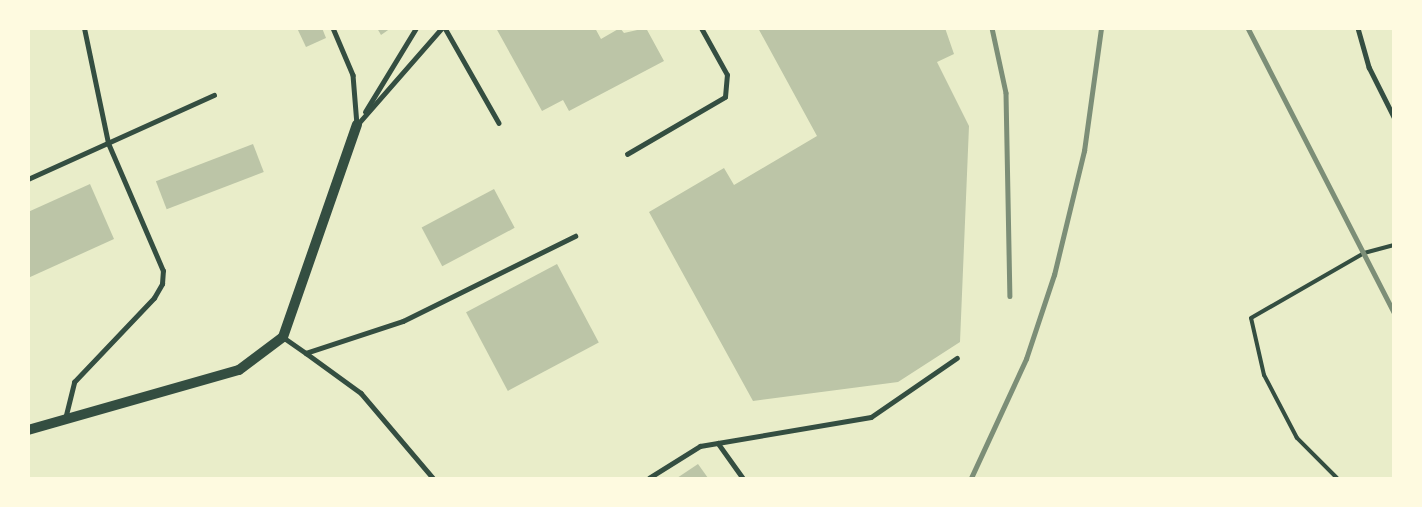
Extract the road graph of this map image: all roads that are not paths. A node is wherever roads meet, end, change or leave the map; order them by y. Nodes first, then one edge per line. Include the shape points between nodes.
1 (84, 28) edge
2 (333, 28) edge
3 (416, 28) edge
4 (444, 28) edge
5 (701, 28) edge
6 (1358, 28) edge
7 (214, 95) dead end
8 (1394, 117) edge
9 (499, 123) dead end
10 (357, 125) junction
11 (108, 143) junction
12 (627, 154) dead end
13 (28, 179) edge
14 (575, 236) dead end
15 (284, 337) junction
16 (306, 353) junction
17 (957, 358) dead end
18 (65, 419) junction
19 (28, 430) edge
20 (718, 443) junction
21 (433, 478) edge
22 (650, 478) edge
23 (743, 478) edge

1 - 11 lane
2 - 10 lane via 353,75
3 - 10 lane
4 - 9 lane
4 - 10 lane
5 - 12 lane via 727,75 725,96
6 - 8 lane via 1369,68
7 - 11 lane
10 - 15 street
11 - 13 lane
11 - 18 lane via 159,256 162,284 154,298 74,382
14 - 16 lane via 403,321
15 - 16 lane
15 - 18 street via 239,370
16 - 21 lane via 361,393
17 - 20 lane via 871,417
18 - 19 street
20 - 22 lane via 700,446
20 - 23 lane

